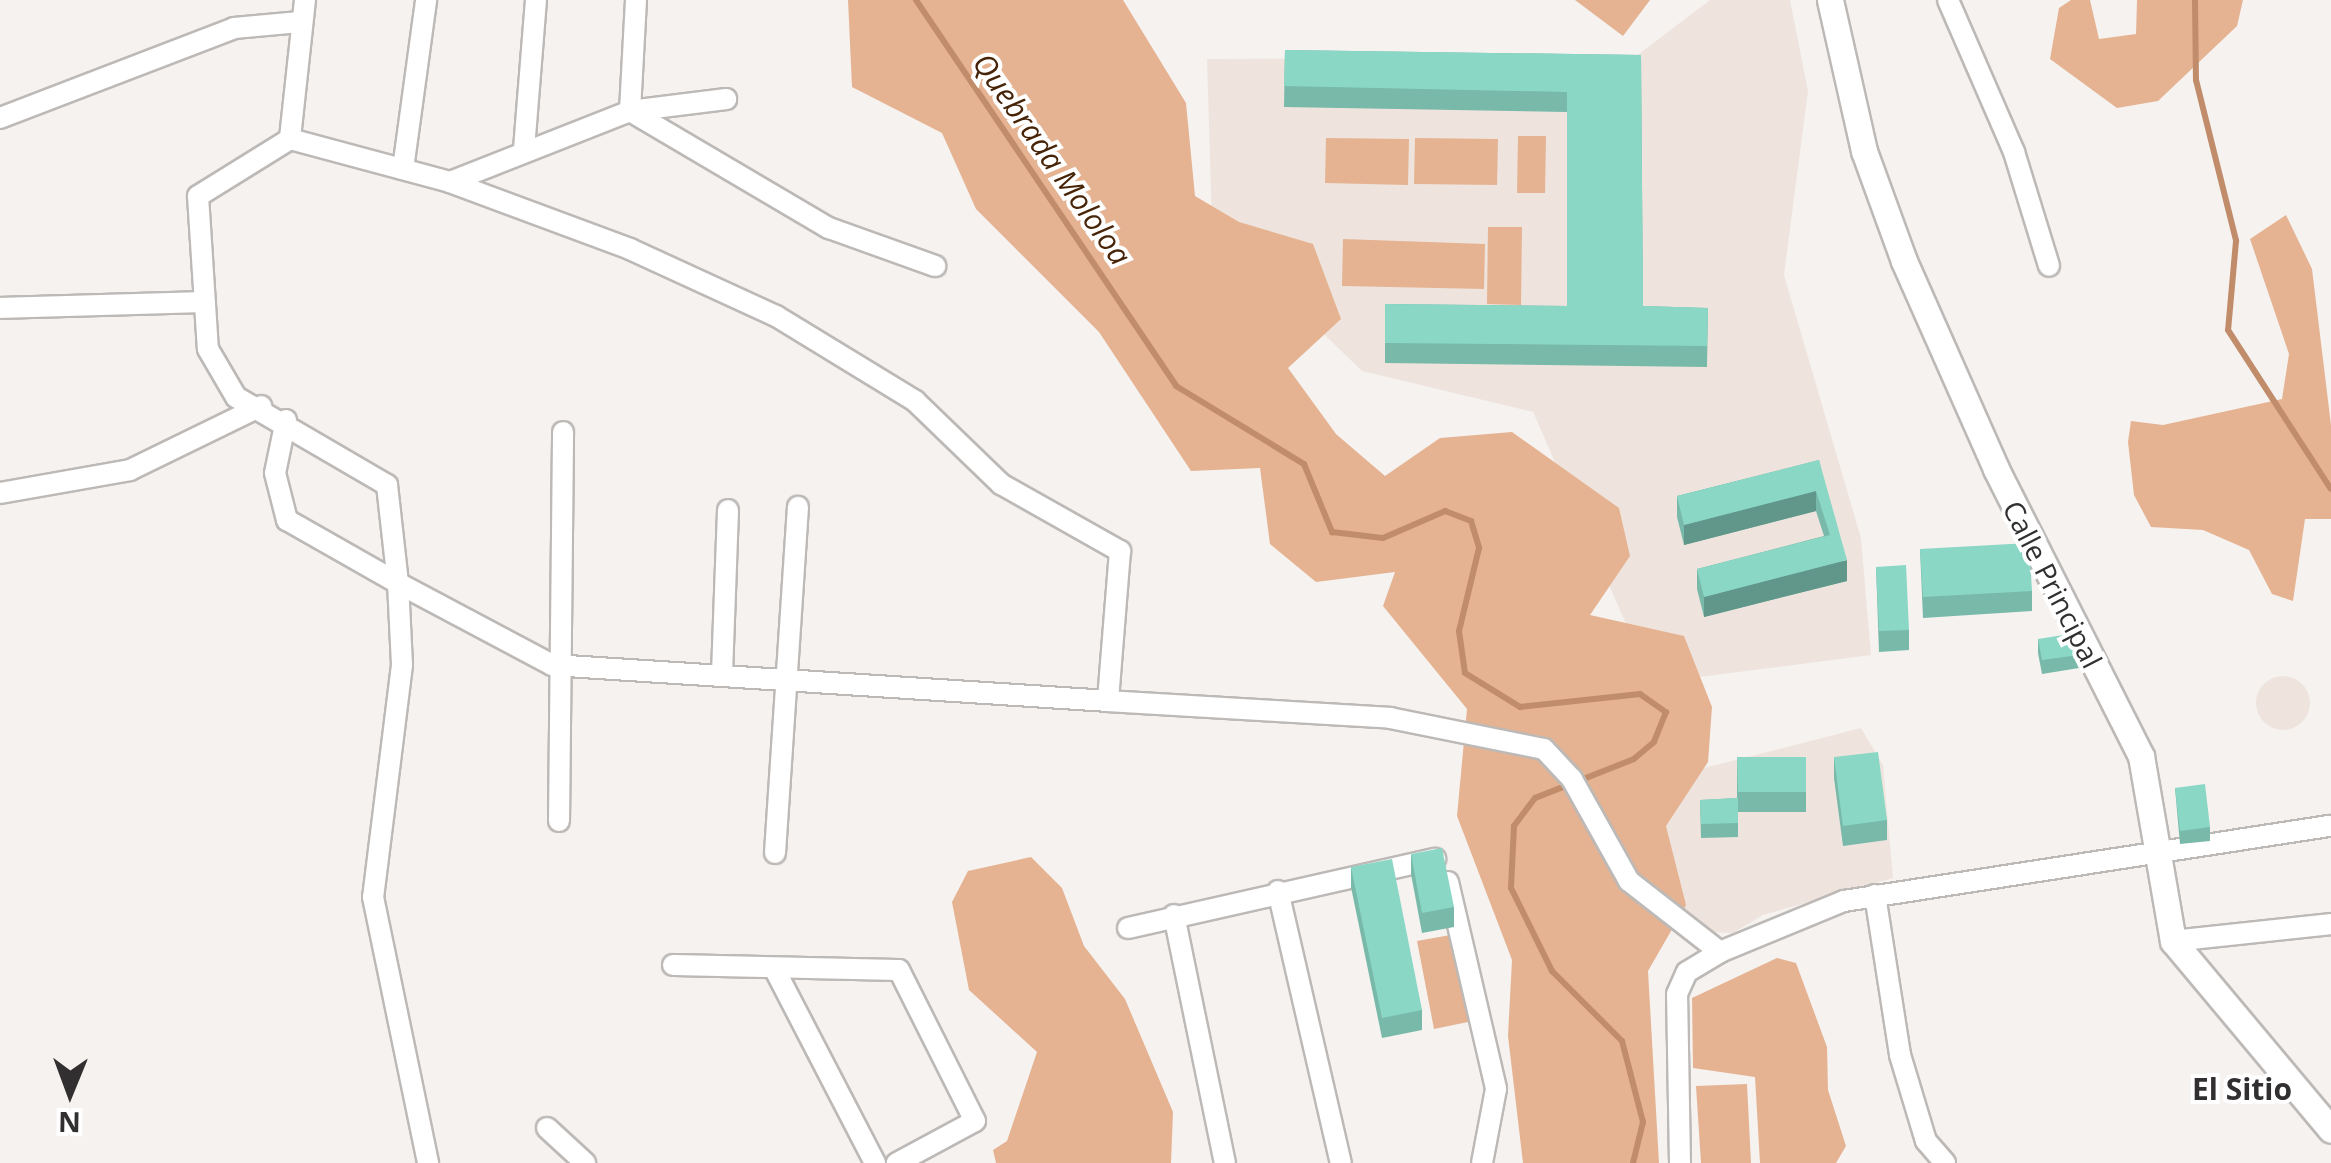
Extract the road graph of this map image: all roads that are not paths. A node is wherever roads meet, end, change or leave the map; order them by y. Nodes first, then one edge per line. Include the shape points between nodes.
1 (305, 0) edge
2 (426, 0) edge
3 (536, 0) edge
4 (636, 0) edge
5 (1830, 0) edge
6 (1948, 0) edge
7 (300, 22) junction
8 (726, 99) dead end
9 (630, 111) junction
10 (0, 118) edge
11 (290, 138) junction
12 (524, 149) junction
13 (403, 169) junction
14 (450, 182) junction
15 (935, 266) dead end
16 (2049, 266) dead end
17 (203, 302) junction
18 (0, 308) edge
19 (261, 406) junction
20 (286, 420) junction
21 (563, 432) dead end
22 (0, 493) edge
23 (798, 507) dead end
24 (728, 510) dead end
25 (398, 582) junction
26 (566, 666) junction
27 (722, 674) junction
28 (782, 677) junction
29 (1108, 701) junction
30 (559, 820) dead end
31 (2331, 826) edge
32 (775, 852) dead end
33 (2152, 853) junction
34 (1278, 892) junction
35 (1876, 896) junction
36 (1174, 915) junction
37 (2331, 924) edge
38 (1128, 928) dead end
39 (2173, 941) junction
40 (1720, 952) junction
41 (673, 965) dead end
42 (774, 968) junction
43 (547, 1128) dead end
44 (2331, 1130) edge
45 (428, 1163) edge
46 (585, 1163) edge
47 (875, 1163) edge
48 (897, 1163) edge
49 (1225, 1163) edge
50 (1341, 1163) edge
51 (1482, 1163) edge
52 (1680, 1163) edge
53 (1944, 1163) edge

1 - 7 street
2 - 13 street
3 - 12 street
4 - 9 street
5 - 33 street, Calle Principal via 1864,152 1904,262 2140,756
6 - 16 street via 2014,152
7 - 10 street via 234,28
7 - 11 street
8 - 9 street
9 - 12 street
9 - 15 street via 829,228
11 - 13 street
11 - 17 street via 198,196
12 - 14 street
13 - 14 street
14 - 29 street via 776,316 954,430 1001,484 1106,536 1120,551
17 - 18 street
17 - 19 street via 222,385
19 - 20 street
19 - 22 street via 130,470
20 - 25 street via 387,485
20 - 25 street via 275,473 287,520
21 - 26 street
23 - 28 street
24 - 27 street
25 - 26 street
25 - 45 street via 402,665 373,898
26 - 27 street
26 - 30 street
27 - 28 street
28 - 29 street
28 - 32 street
29 - 40 street via 1390,718 1544,749 1572,779 1629,881
31 - 33 street
33 - 35 street
33 - 39 street, Calle Principal
34 - 36 street
34 - 50 street
34 - 51 street via 1444,864 1496,1089
35 - 40 street
35 - 53 street via 1900,1056 1926,1141
36 - 38 street
36 - 49 street
37 - 39 street
39 - 44 street, Calle Principal
40 - 52 street via 1687,972 1677,994
41 - 42 street
42 - 47 street
42 - 48 street via 899,970 975,1121
43 - 46 street

